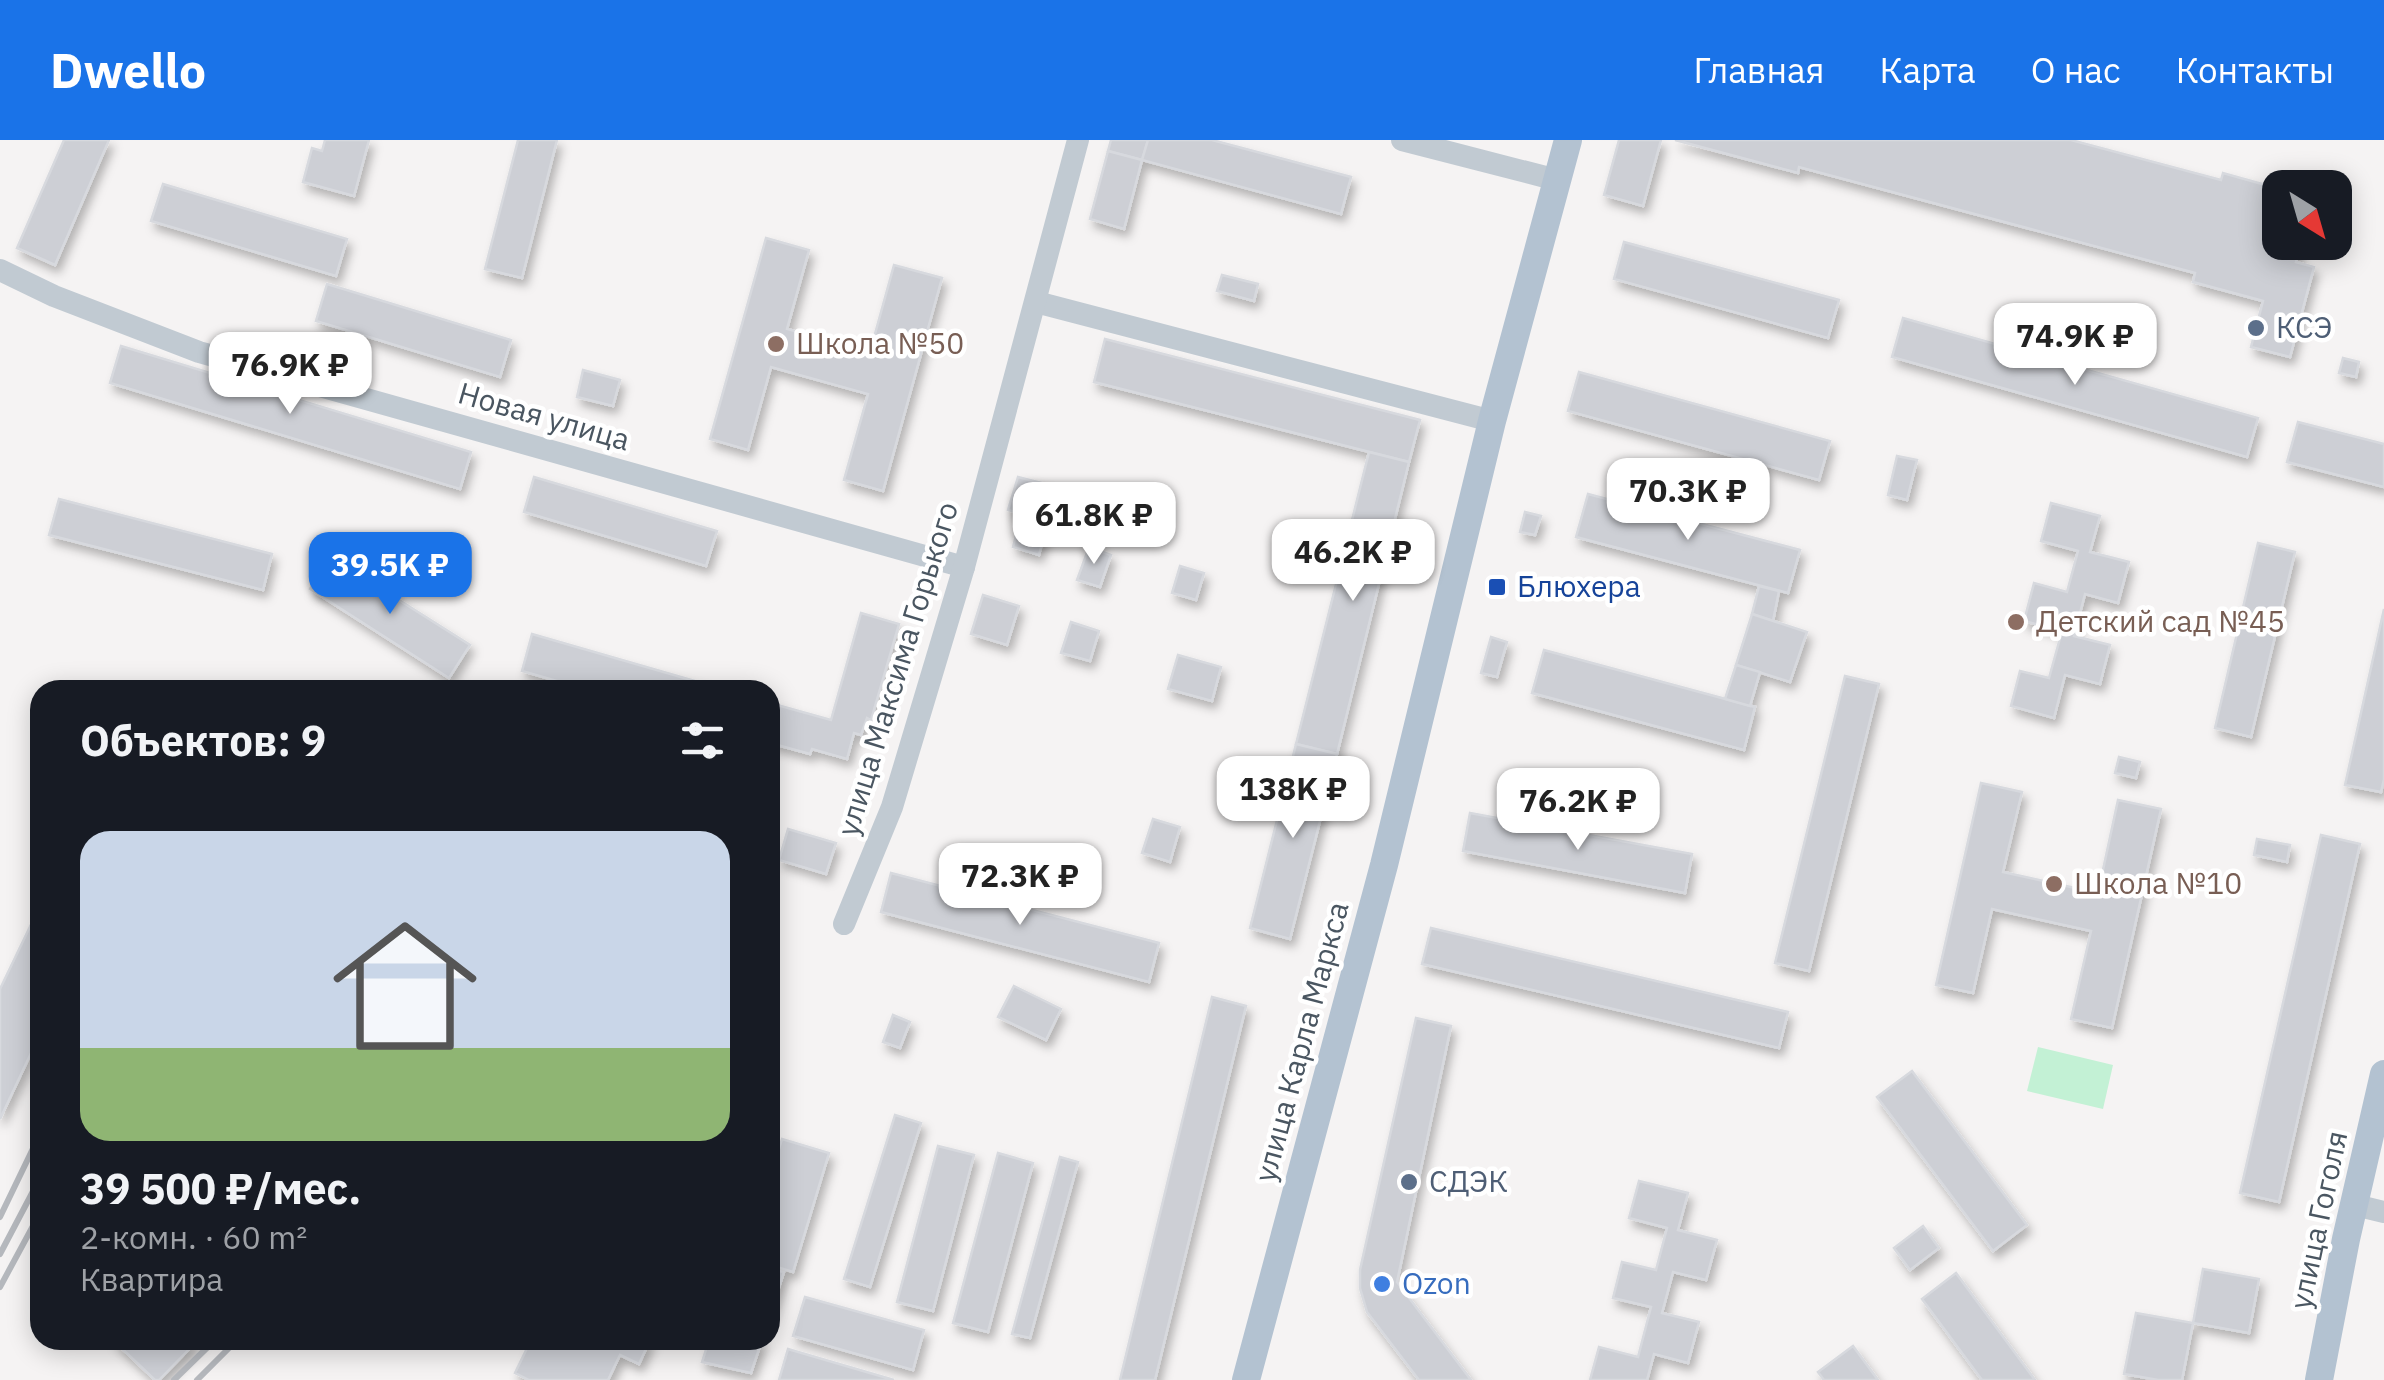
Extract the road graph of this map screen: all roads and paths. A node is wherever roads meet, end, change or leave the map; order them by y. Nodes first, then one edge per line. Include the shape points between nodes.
1 (1078, 140) edge
2 (1402, 140) edge
3 (1568, 140) edge
4 (1557, 180) junction
5 (0, 270) edge
6 (1036, 302) junction
7 (1492, 421) junction
8 (964, 567) junction
9 (844, 924) dead end
10 (2384, 1074) edge
11 (2355, 1205) junction
12 (2384, 1212) edge
13 (1246, 1380) edge
14 (2319, 1380) edge

1 - 6 street, улица Максима Горького
2 - 4 street
3 - 4 main road, улица Карла Маркса
4 - 7 main road, улица Карла Маркса
5 - 8 street, Новая улица via 199,352
6 - 7 street
6 - 8 street, улица Максима Горького
7 - 13 main road, улица Карла Маркса via 1384,865
8 - 9 street, улица Максима Горького via 892,807
10 - 11 main road, улица Гоголя
11 - 12 street
11 - 14 main road, улица Гоголя

